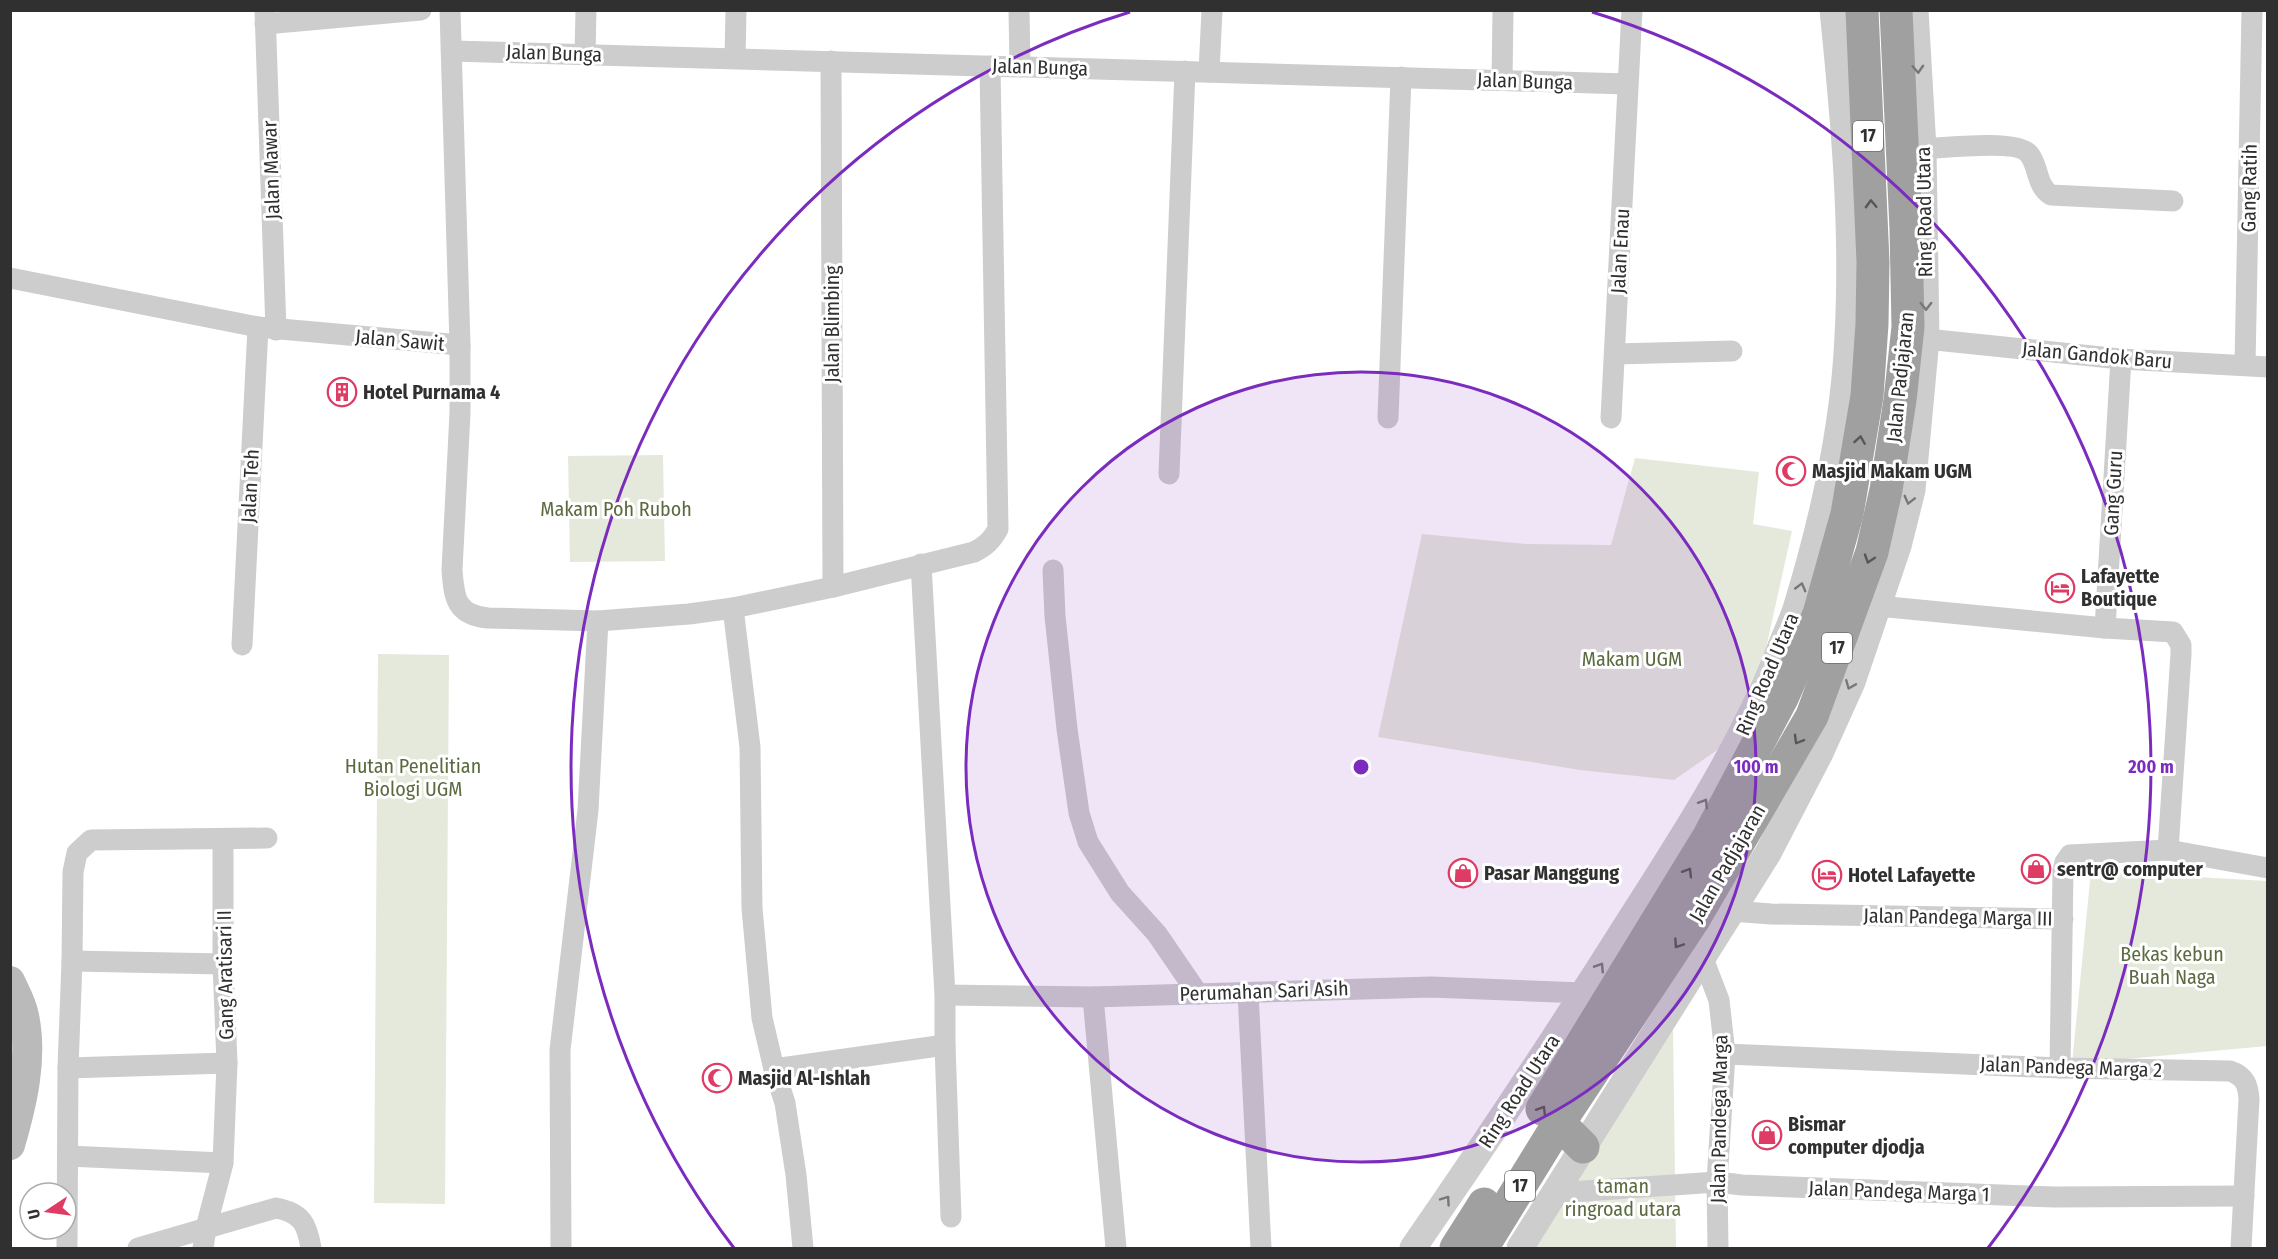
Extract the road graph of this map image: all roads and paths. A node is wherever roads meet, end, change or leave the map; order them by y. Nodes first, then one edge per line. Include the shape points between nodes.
1 (421, 10) edge
2 (450, 10) edge
3 (586, 10) edge
4 (736, 10) edge
5 (1019, 10) edge
6 (1212, 10) edge
7 (1503, 10) edge
8 (1632, 10) edge
9 (1833, 10) edge
10 (1862, 10) edge
11 (2252, 10) edge
12 (1911, 15) edge
13 (265, 17) edge
14 (452, 51) junction
15 (585, 54) junction
16 (735, 58) junction
17 (831, 61) junction
18 (990, 66) junction
19 (1020, 67) junction
20 (1185, 71) junction
21 (1209, 72) junction
22 (1401, 77) junction
23 (1502, 80) junction
24 (1628, 84) junction
25 (2259, 140) edge
26 (1923, 149) junction
27 (2173, 201) dead end
28 (10, 278) edge
29 (267, 329) junction
30 (1926, 339) junction
31 (460, 345) junction
32 (1732, 351) dead end
33 (1615, 354) junction
34 (2121, 359) junction
35 (2245, 365) junction
36 (2268, 367) edge
37 (1388, 418) dead end
38 (1611, 418) dead end
39 (1169, 474) dead end
40 (921, 564) junction
41 (1053, 570) dead end
42 (833, 587) junction
43 (1878, 606) junction
44 (733, 608) junction
45 (598, 621) junction
46 (2105, 628) junction
47 (242, 645) dead end
48 (267, 838) dead end
49 (222, 840) junction
50 (2168, 850) junction
51 (2268, 868) edge
52 (1731, 911) junction
53 (2063, 919) junction
54 (1702, 956) junction
55 (72, 961) junction
56 (223, 964) junction
57 (10, 981) edge
58 (1198, 993) junction
59 (1248, 993) junction
60 (1583, 993) junction
61 (945, 995) junction
62 (1093, 997) junction
63 (945, 1045) junction
64 (1725, 1054) junction
65 (227, 1063) junction
66 (68, 1068) junction
67 (2060, 1068) junction
68 (774, 1069) junction
69 (1559, 1123) junction
70 (10, 1144) edge
71 (1583, 1147) junction
72 (68, 1156) junction
73 (223, 1163) junction
74 (1717, 1182) junction
75 (1555, 1192) junction
76 (2244, 1196) junction
77 (951, 1217) dead end
78 (205, 1238) edge
79 (68, 1248) edge
80 (138, 1248) edge
81 (311, 1248) edge
82 (561, 1248) edge
83 (803, 1248) edge
84 (1116, 1248) edge
85 (1261, 1248) edge
86 (1413, 1248) edge
87 (1455, 1248) edge
88 (1482, 1248) edge
89 (1520, 1248) edge
90 (1718, 1248) edge
91 (2241, 1248) edge

1 - 13 street
2 - 14 street, Jalan Sawit
3 - 15 street
4 - 16 street
5 - 19 street
6 - 21 street
7 - 23 street
8 - 24 street, Jalan Enau
60 -> 9 street, Ring Road Utara via 1715,786 1762,692 1795,611 1826,493 1848,336 1846,164
87 -> 10 highway, Jalan Padjajaran / 17 via 1709,837 1782,698 1818,614 1846,514 1867,396 1873,262
11 - 25 street, Gang Ratih
12 -> 26 street, Ring Road Utara
12 -> 69 highway, Jalan Padjajaran / 17 via 1908,327 1886,490 1872,552 1812,716 1694,919
13 - 29 street, Jalan Mawar
14 - 15 street, Jalan Bunga
14 - 31 street, Jalan Sawit
15 - 16 street, Jalan Bunga
16 - 17 street, Jalan Bunga
17 - 18 street, Jalan Bunga
17 - 42 street, Jalan Blimbing
18 - 19 street, Jalan Bunga
18 - 40 street via 999,529 985,547 974,552
19 - 20 street, Jalan Bunga
20 - 21 street, Jalan Bunga
20 - 39 street
21 - 22 street, Jalan Bunga
22 - 23 street, Jalan Bunga
22 - 37 street
23 - 24 street, Jalan Bunga
24 - 33 street, Jalan Enau
25 - 35 street, Gang Ratih
26 - 27 street via 2009,146 2031,155 2043,188 2051,195
26 -> 30 street, Ring Road Utara
28 - 29 street, Jalan Sawit
29 - 31 street, Jalan Sawit
29 - 47 street, Jalan Teh
30 - 34 street, Jalan Gandok Baru
30 -> 43 street, Ring Road Utara via 1912,490
31 - 45 street via 452,570 458,604 476,617
32 - 33 street
33 - 38 street, Jalan Enau
34 - 35 street, Jalan Gandok Baru
34 - 46 street, Gang Guru
35 - 36 street, Jalan Gandok Baru
40 - 42 street
40 - 61 street
41 - 58 street via 1067,729 1079,813 1088,842 1120,893 1157,934
42 - 44 street
43 - 46 street
43 -> 52 street, Ring Road Utara via 1852,682 1821,753 1768,853
44 - 45 street
44 - 68 street via 750,747 752,908 762,1018
45 - 82 street via 588,810 560,1050
46 - 50 street via 2174,632 2181,645
48 - 49 street
49 - 55 street via 91,840 84,845 77,853 73,872
49 - 56 street, Gang Aratisari II
50 - 51 street, Jalan Pandega Marga III
50 - 53 street, Jalan Pandega Marga III via 2070,855 2063,871
52 - 53 street, Jalan Pandega Marga III
52 - 54 street, Ring Road Utara
53 - 67 street
54 - 64 street, Jalan Pandega Marga via 1719,1000
54 - 71 street, Ring Road Utara
55 - 56 street
55 - 66 street
56 - 65 street, Gang Aratisari II
57 - 70 main road via 24,1015 27,1055 24,1087
58 - 59 street, Perumahan Sari Asih
58 - 62 street, Perumahan Sari Asih
59 - 60 street, Perumahan Sari Asih via 1431,987
59 - 85 street
86 -> 60 street, Ring Road Utara
61 - 62 street, Perumahan Sari Asih
61 - 63 street
62 - 84 street
63 - 68 street
63 - 77 street
64 - 67 street, Jalan Pandega Marga 2
64 - 74 street, Jalan Pandega Marga
65 - 66 street
65 - 73 street, Gang Aratisari II
66 - 72 street
67 - 76 street, Jalan Pandega Marga 2 via 2238,1073 2248,1088 2249,1100
68 - 83 street via 785,1103
69 - 71 highway
69 - 88 highway, Jalan Padjajaran / 17
71 - 75 street, Ring Road Utara
72 - 73 street
72 - 79 street
73 - 78 street, Gang Aratisari II
74 - 75 street, Jalan Pandega Marga 1
74 - 76 street, Jalan Pandega Marga 1 via 2054,1197
74 - 90 street, Jalan Pandega Marga
75 - 89 street, Ring Road Utara
76 - 91 street, Jalan Pandega Marga 2
78 - 80 street
78 - 81 street via 276,1208 291,1211 303,1221

